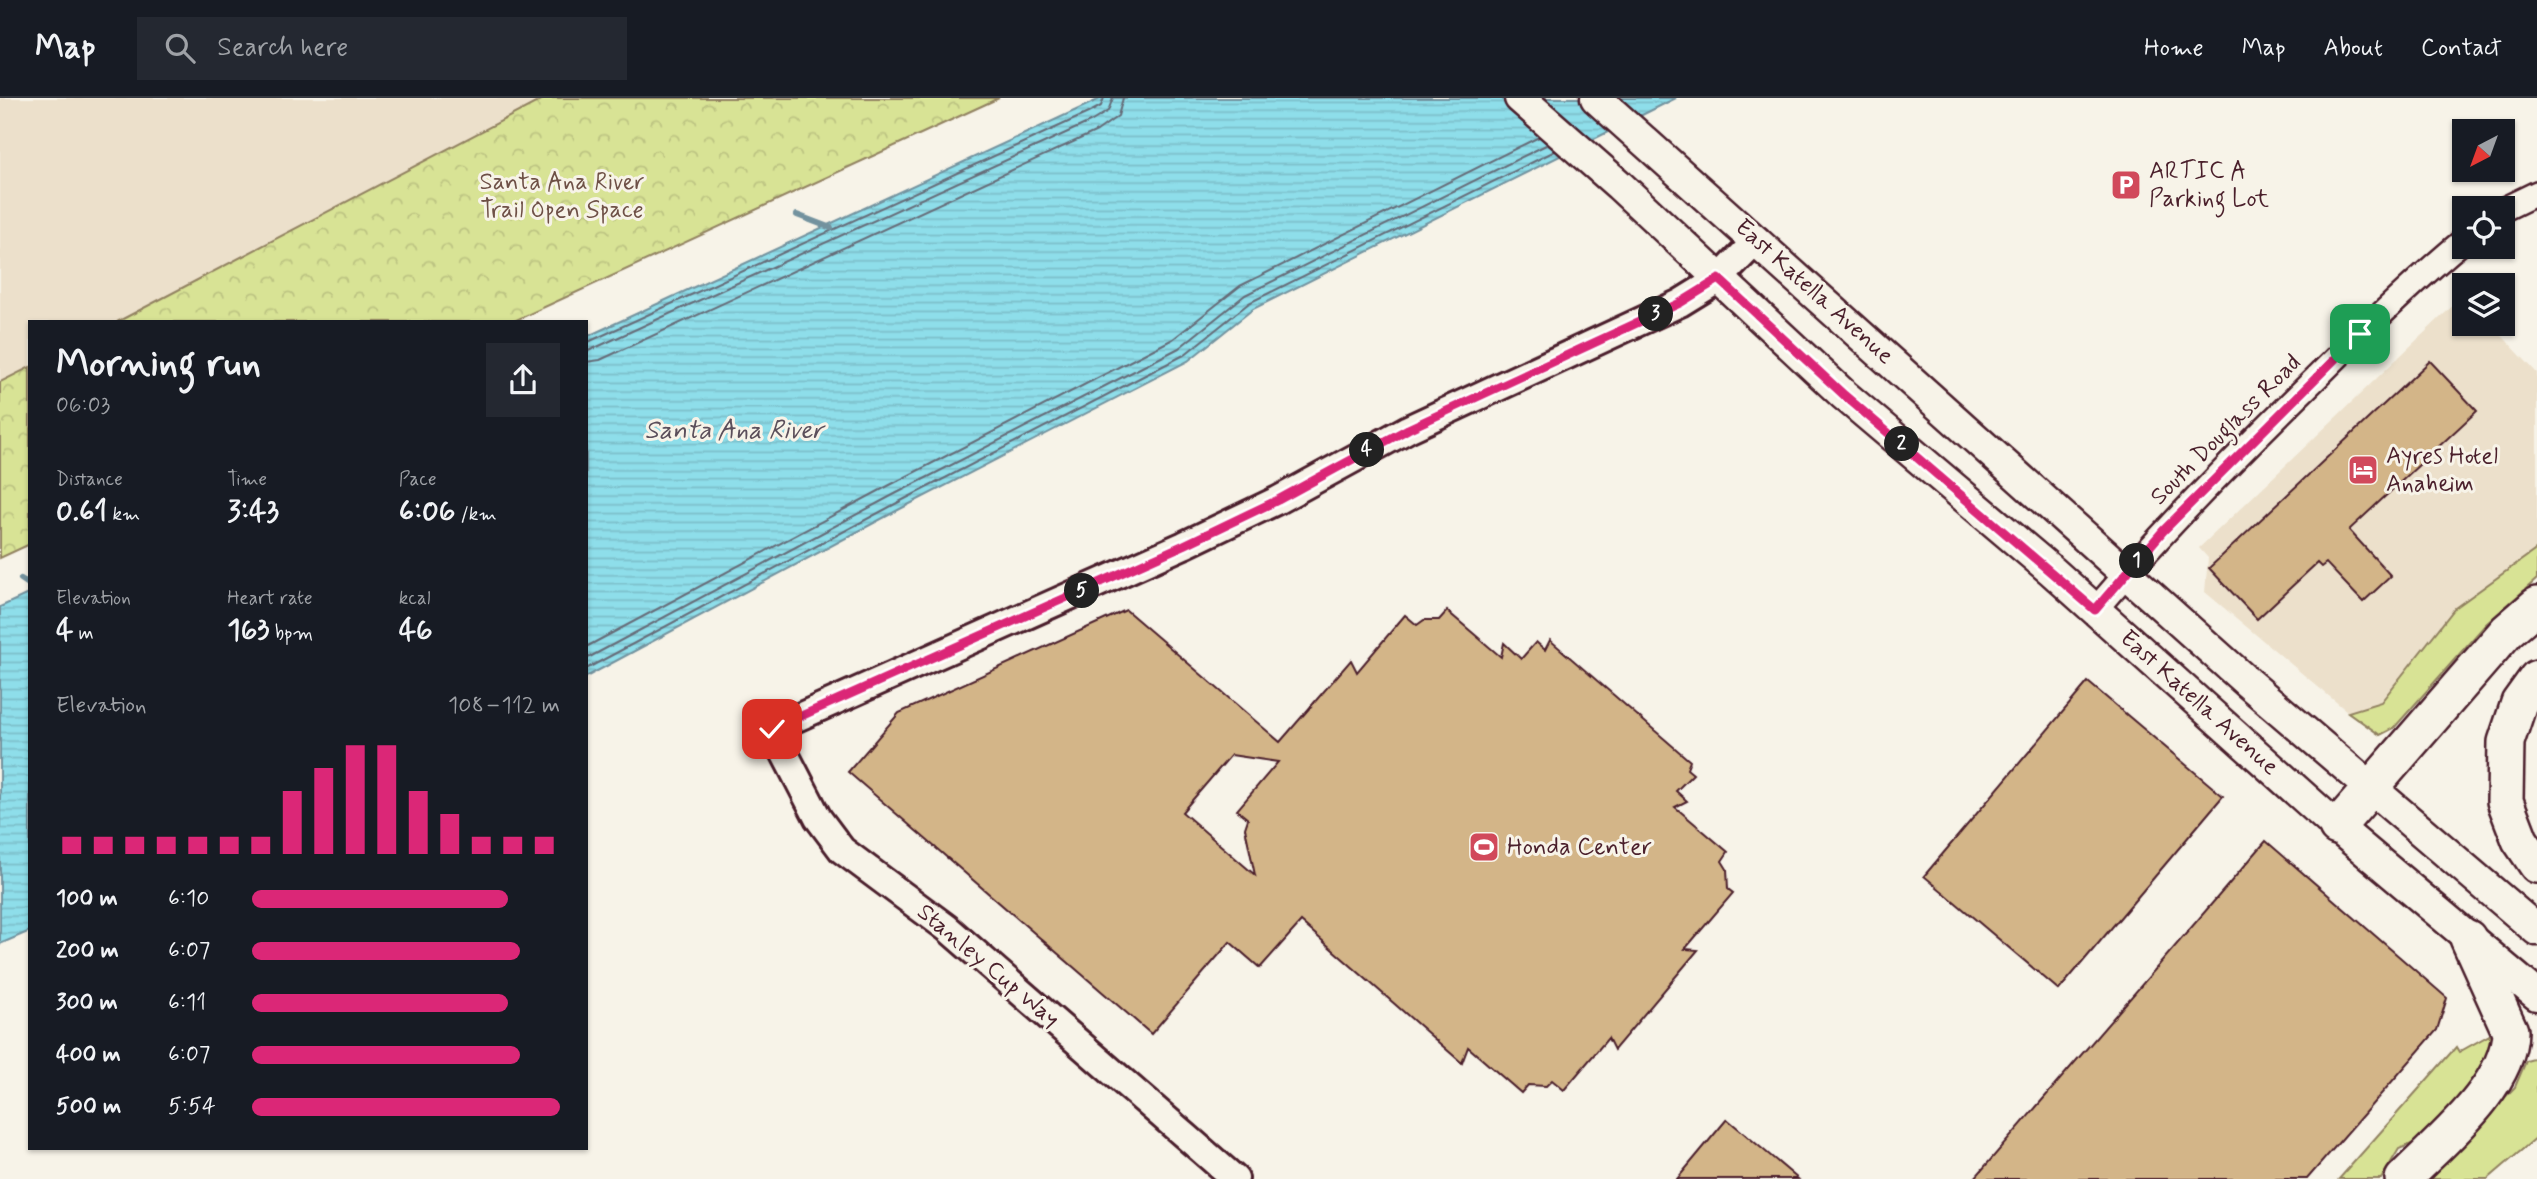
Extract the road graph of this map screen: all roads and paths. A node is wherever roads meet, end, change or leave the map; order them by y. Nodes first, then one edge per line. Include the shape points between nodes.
1 (1520, 98) edge
2 (1596, 98) edge
3 (2537, 193) edge
4 (2515, 204) edge
5 (1756, 240) junction
6 (2452, 250) edge
7 (1719, 279) junction
8 (2126, 574) junction
9 (2537, 605) edge
10 (2095, 610) junction
11 (2537, 678) edge
12 (2370, 789) junction
13 (2337, 827) junction
14 (2537, 865) edge
15 (2537, 930) edge
16 (2468, 938) junction
17 (2537, 995) edge
18 (1235, 1179) edge
19 (2403, 1179) edge

1 - 7 main road, East Katella Avenue
2 - 5 main road, East Katella Avenue
3 - 4 street
5 - 7 main road
5 - 8 main road, East Katella Avenue
6 - 8 street, South Douglass Road via 2224,467
7 - 10 main road, East Katella Avenue via 1844,395
7 - 18 main road, Stanley Cup Way via 1680,303 1408,429 1184,545 772,729 818,818 842,850 947,928
8 - 10 street, South Douglass Road
8 - 12 main road, East Katella Avenue
9 - 12 highway via 2507,631
10 - 13 main road, East Katella Avenue
11 - 14 highway via 2519,703 2506,742 2505,801 2520,840
12 - 13 highway
12 - 15 main road, East Katella Avenue
13 - 16 main road, East Katella Avenue
16 - 17 main road, East Katella Avenue
16 - 19 highway via 2510,1031 2510,1046 2488,1090

